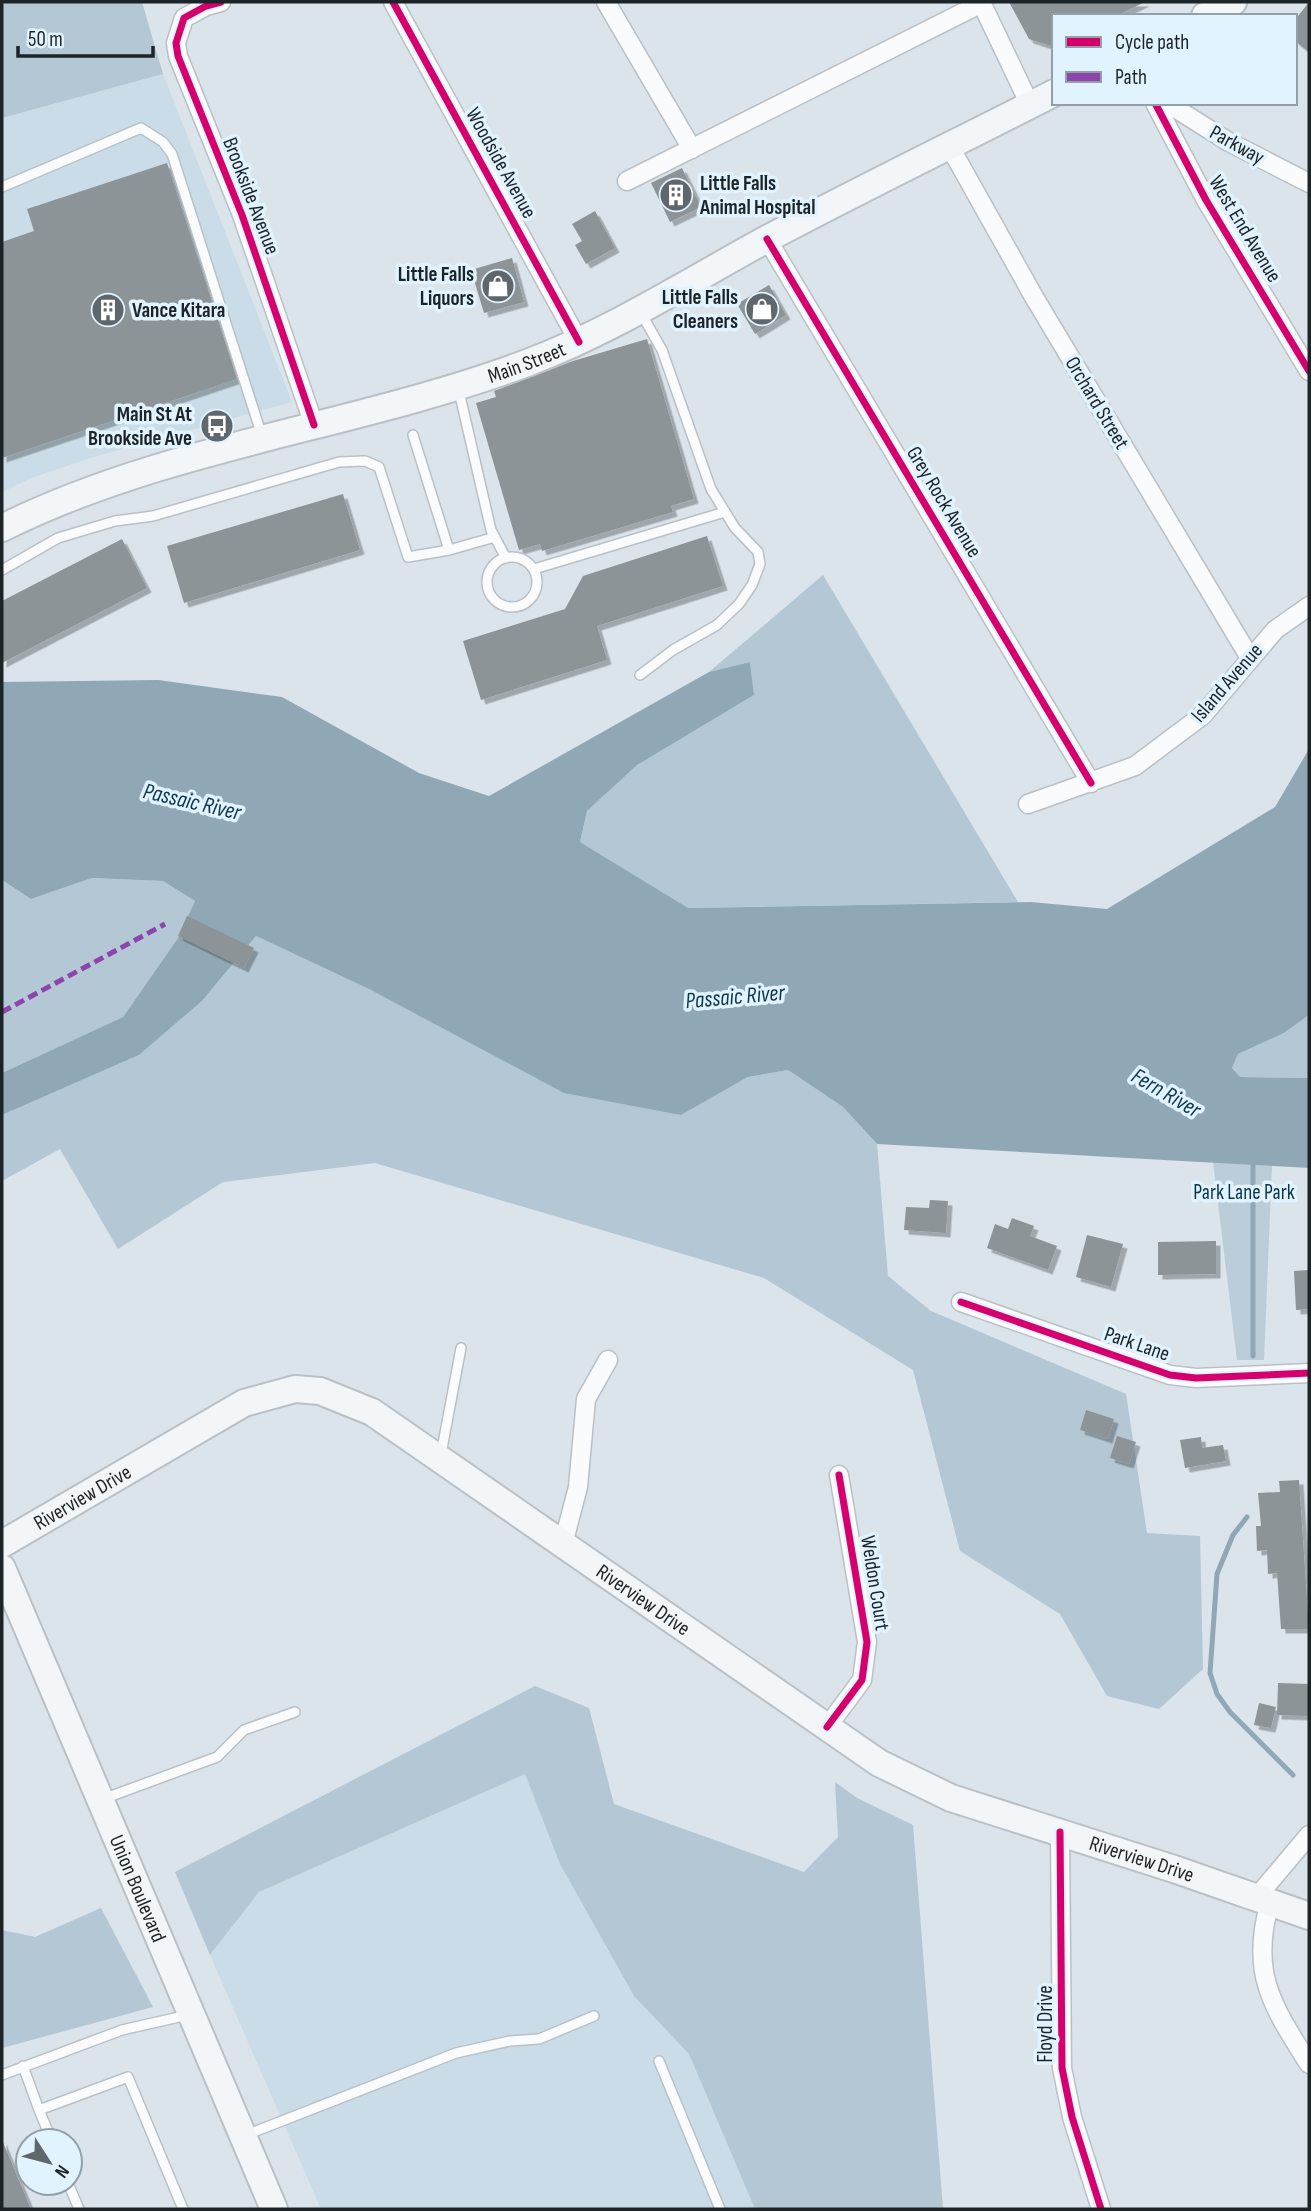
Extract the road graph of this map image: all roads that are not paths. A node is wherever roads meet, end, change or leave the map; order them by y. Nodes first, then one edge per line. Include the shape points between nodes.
1 (220, 2) edge
2 (393, 2) edge
3 (606, 2) edge
4 (981, 2) edge
5 (1233, 2) edge
6 (1209, 14) edge
7 (1052, 94) edge
8 (1030, 105) junction
9 (1156, 105) edge
10 (1170, 105) edge
11 (950, 146) junction
12 (692, 149) junction
13 (627, 181) dead end
14 (1309, 183) edge
15 (2, 187) edge
16 (767, 239) junction
17 (640, 311) junction
18 (579, 342) junction
19 (1309, 371) edge
20 (458, 386) junction
21 (314, 425) junction
22 (413, 435) dead end
23 (263, 440) junction
24 (724, 512) junction
25 (2, 528) edge
26 (495, 537) junction
27 (449, 550) junction
28 (506, 558) junction
29 (534, 569) junction
30 (2, 570) edge
31 (1309, 606) edge
32 (1250, 657) junction
33 (640, 675) dead end
34 (1091, 783) junction
35 (1028, 804) dead end
36 (961, 1301) dead end
37 (461, 1348) dead end
38 (608, 1360) dead end
39 (1309, 1373) edge
40 (439, 1459) junction
41 (839, 1475) dead end
42 (2, 1544) edge
43 (563, 1544) junction
44 (2, 1567) edge
45 (295, 1712) dead end
46 (827, 1727) junction
47 (101, 1799) junction
48 (1060, 1832) junction
49 (1309, 1835) edge
50 (1263, 1900) junction
51 (1309, 1916) edge
52 (193, 2014) junction
53 (594, 2016) dead end
54 (659, 2061) dead end
55 (1309, 2064) edge
56 (23, 2066) junction
57 (2, 2075) edge
58 (39, 2110) junction
59 (46, 2127) edge
60 (244, 2136) junction
61 (183, 2209) edge
62 (274, 2209) edge
63 (720, 2209) edge
64 (1101, 2209) edge

1 - 21 street, Brookside Avenue via 184,18 176,43 178,56 242,215
2 - 18 street, Woodside Avenue
3 - 12 street
4 - 8 street
4 - 12 street
5 - 6 main road
7 - 8 main road, Main Street
8 - 11 main road, Main Street
9 - 19 street, West End Avenue via 1206,200
10 - 14 street, Parkway
11 - 16 main road, Main Street
11 - 32 street, Orchard Street via 1034,298
12 - 13 street
15 - 23 lane via 141,128 163,142 172,154
16 - 17 main road, Main Street
16 - 34 street, Grey Rock Avenue
17 - 18 main road, Main Street
17 - 24 lane via 662,350 702,469
18 - 20 main road, Main Street
20 - 21 main road, Main Street
20 - 26 lane
21 - 23 main road, Main Street
22 - 27 lane
23 - 25 main road, Main Street via 87,491
24 - 29 lane
24 - 33 lane via 758,551 760,564 752,585 718,625
26 - 27 lane
26 - 28 lane
27 - 30 lane via 408,557 379,467 365,461 340,462 58,538
28 - 29 lane via 522,559
28 - 29 lane via 488,575 489,592 500,604 516,607 531,599 537,585
31 - 32 street, Island Avenue via 1275,630
32 - 34 street, Island Avenue via 1226,690 1183,732 1135,766
34 - 35 street, Island Avenue
36 - 39 street, Park Lane via 1170,1375
37 - 40 lane
38 - 43 street via 586,1399 578,1487
40 - 42 main road, Riverview Drive via 372,1412 320,1391 295,1389 244,1403
40 - 43 main road, Riverview Drive
41 - 46 street, Weldon Court via 867,1642 862,1679
43 - 46 main road, Riverview Drive
44 - 47 main road, Union Boulevard
45 - 47 lane via 244,1730 217,1757
46 - 48 main road, Riverview Drive via 879,1763 951,1798
47 - 52 main road, Union Boulevard
48 - 50 main road, Riverview Drive
48 - 64 street, Floyd Drive via 1062,2068
49 - 50 street
50 - 51 main road, Riverview Drive
50 - 55 street via 1267,1994
52 - 56 lane via 122,2030
52 - 60 main road, Union Boulevard
53 - 60 lane via 540,2039 456,2053
54 - 63 lane
56 - 57 lane
56 - 58 lane
58 - 59 lane
58 - 61 lane via 128,2077
60 - 62 main road, Union Boulevard

